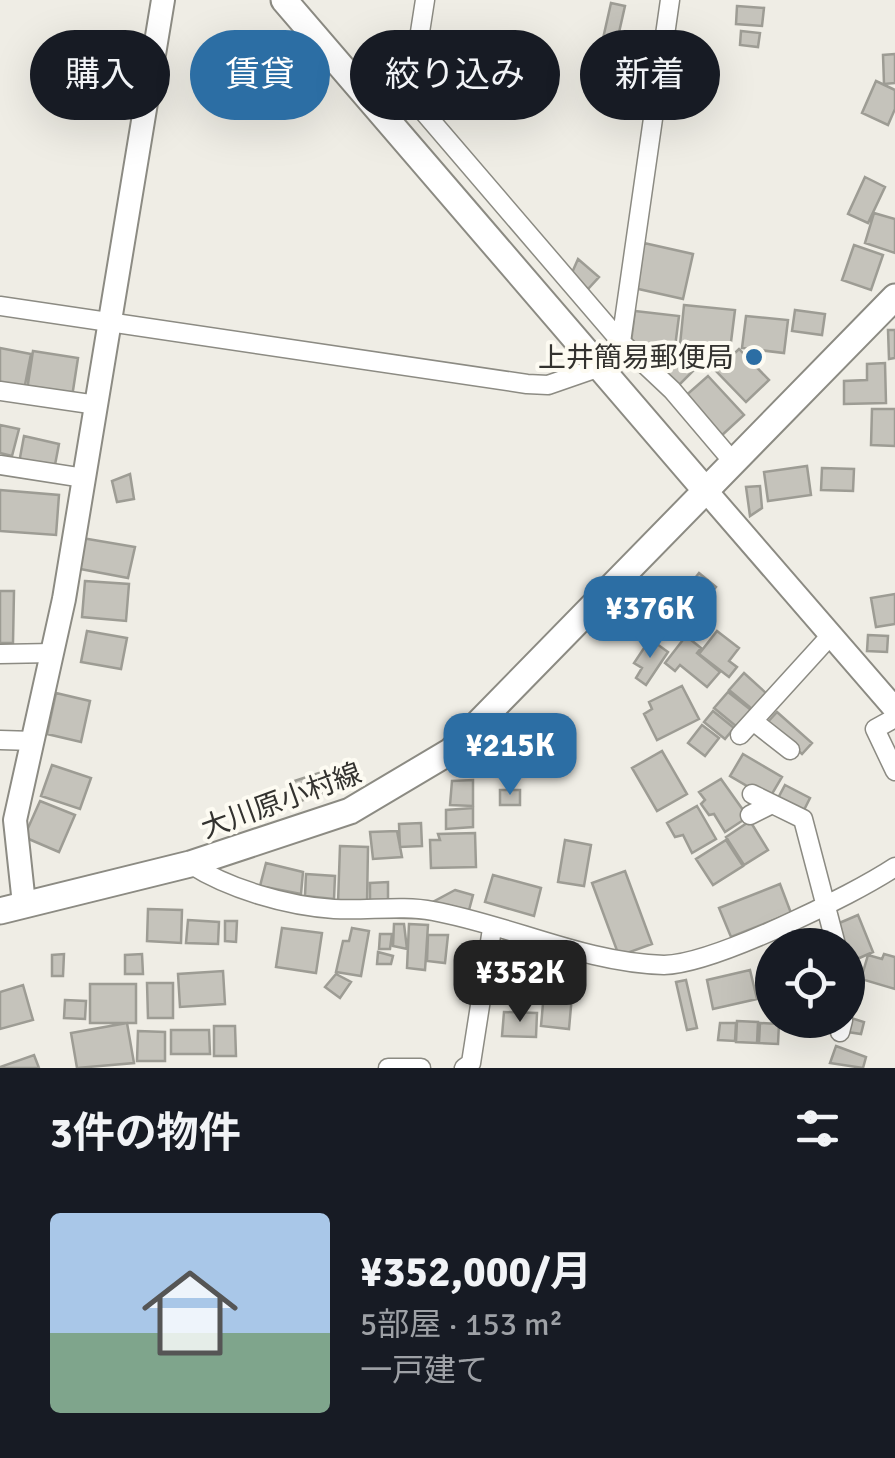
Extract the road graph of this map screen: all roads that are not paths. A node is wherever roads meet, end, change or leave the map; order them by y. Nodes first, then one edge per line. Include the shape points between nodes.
1 (163, 0) edge
2 (284, 0) edge
3 (425, 0) edge
4 (670, 0) edge
5 (895, 296) edge
6 (0, 306) edge
7 (112, 324) junction
8 (621, 342) junction
9 (600, 367) junction
10 (0, 391) edge
11 (97, 405) junction
12 (734, 463) junction
13 (0, 465) edge
14 (84, 478) junction
15 (707, 492) junction
16 (831, 635) junction
17 (52, 653) junction
18 (0, 654) edge
19 (895, 709) edge
20 (895, 718) edge
21 (753, 721) junction
22 (740, 735) dead end
23 (0, 740) edge
24 (34, 741) junction
25 (790, 750) dead end
26 (895, 771) edge
27 (752, 794) dead end
28 (772, 804) junction
29 (750, 815) dead end
30 (8, 820) edge
31 (190, 864) junction
32 (895, 867) edge
33 (822, 906) junction
34 (12, 908) edge
35 (830, 928) edge
36 (492, 929) junction
37 (388, 1068) edge
38 (421, 1068) edge
39 (464, 1068) edge

1 - 7 street
2 - 9 main road
3 - 8 street via 410,96
4 - 8 street
5 - 12 main road, 大川原小村線
6 - 7 street
7 - 9 street via 527,384 548,385
7 - 11 street
8 - 12 street
9 - 15 main road
10 - 11 street
11 - 14 street
12 - 15 main road, 大川原小村線
13 - 14 street
14 - 17 street
15 - 16 street
15 - 31 main road, 大川原小村線 via 451,750 350,811
16 - 19 street
16 - 21 street
17 - 18 street
17 - 24 street
20 - 26 street via 875,729
21 - 22 street
21 - 25 street
23 - 24 street
24 - 30 street
27 - 28 street
28 - 29 street
28 - 33 street via 802,819
30 - 34 street
31 - 34 main road, 大川原小村線
31 - 36 street via 244,889 330,909 432,910
32 - 33 street
33 - 35 street
33 - 36 street via 673,964
36 - 39 street via 473,1052
37 - 38 street

